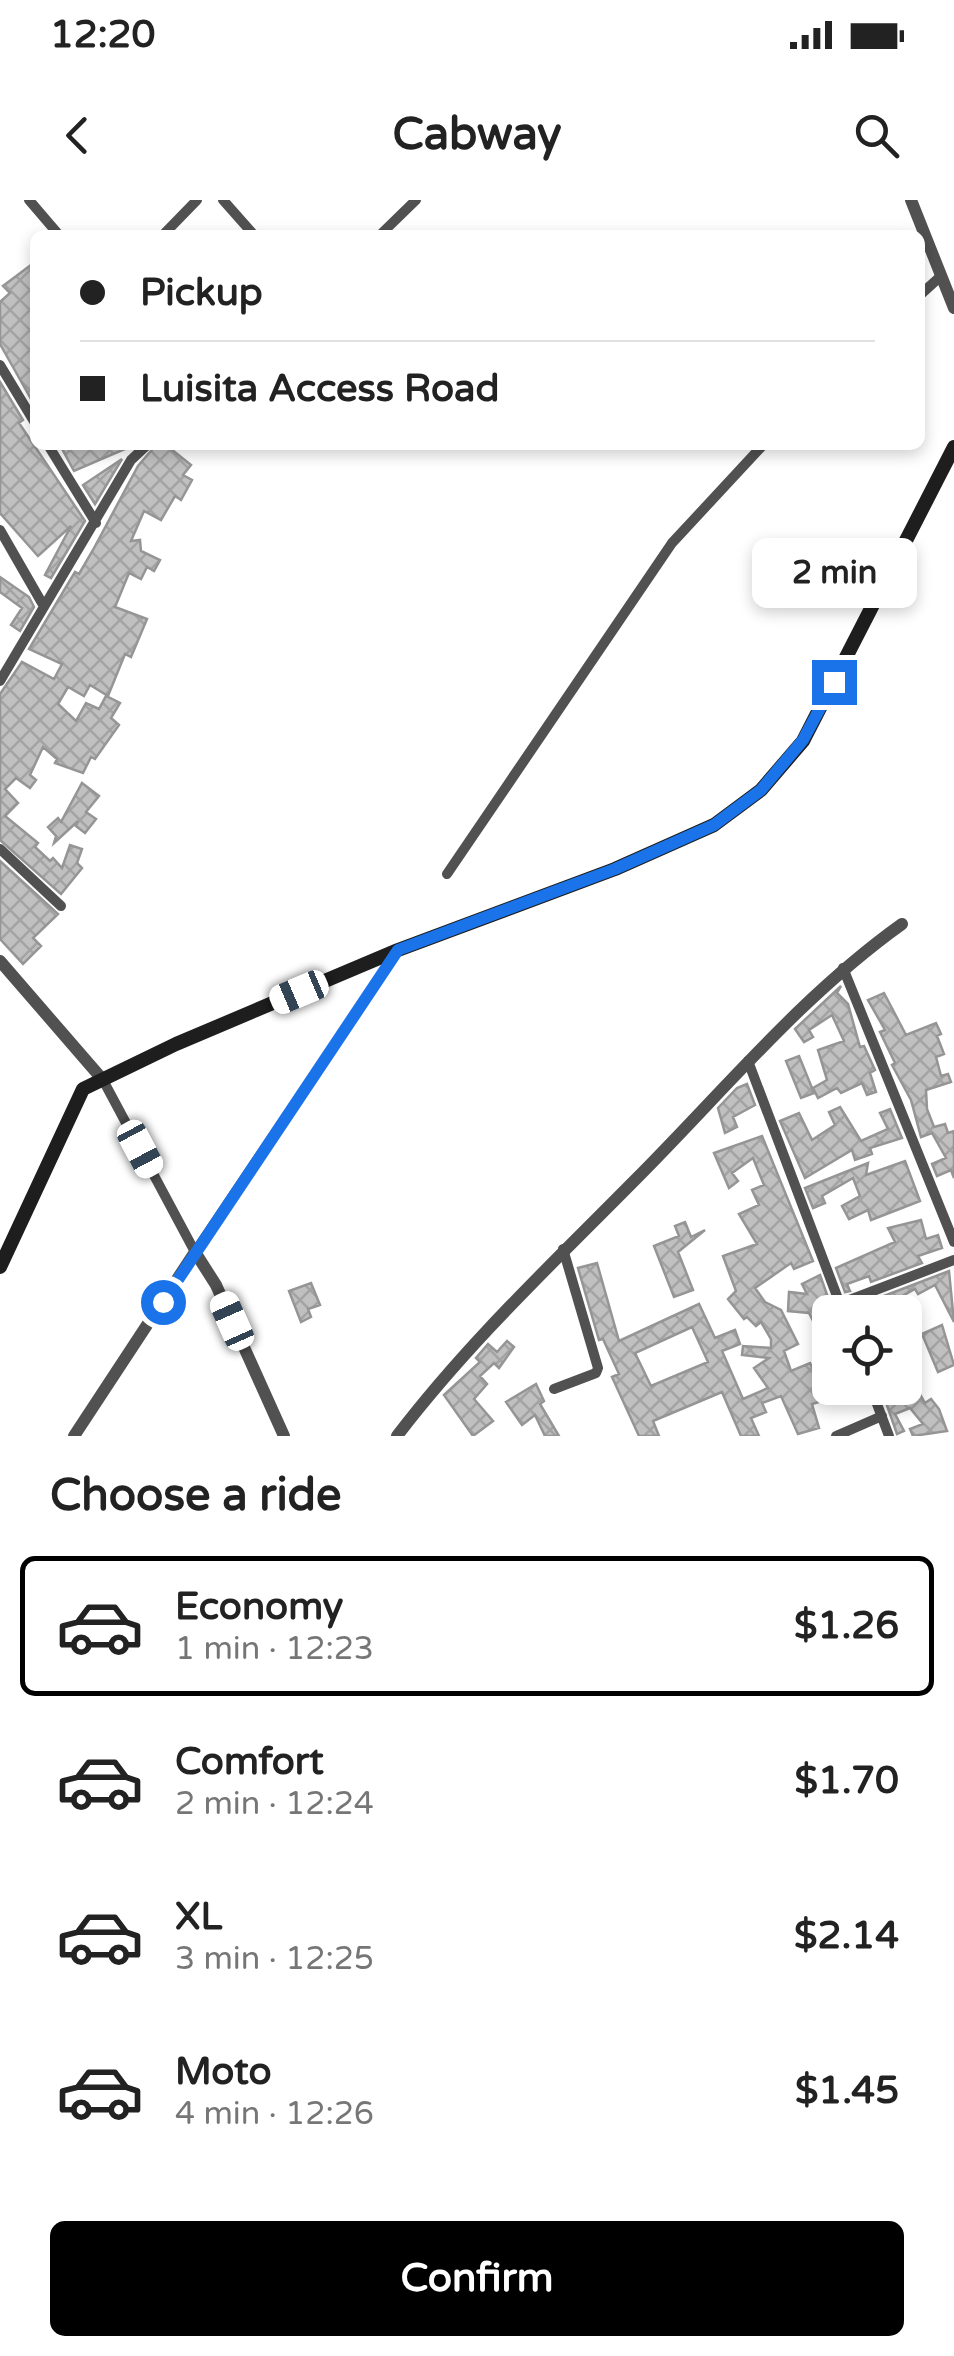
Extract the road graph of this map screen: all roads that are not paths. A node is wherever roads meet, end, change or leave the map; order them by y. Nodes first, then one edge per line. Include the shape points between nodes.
1 (29, 200) edge
2 (198, 200) edge
3 (223, 200) edge
4 (416, 200) edge
5 (911, 200) edge
6 (55, 230) edge
7 (168, 230) edge
8 (250, 230) edge
9 (385, 230) edge
10 (923, 230) edge
11 (925, 235) edge
12 (941, 276) junction
13 (925, 290) edge
14 (954, 308) edge
15 (0, 365) edge
16 (30, 415) edge
17 (954, 446) edge
18 (51, 450) edge
19 (142, 450) edge
20 (758, 450) edge
21 (96, 523) junction
22 (0, 530) edge
23 (42, 603) junction
24 (0, 680) edge
25 (0, 850) edge
26 (447, 874) dead end
27 (61, 906) dead end
28 (902, 924) dead end
29 (398, 950) junction
30 (0, 961) edge
31 (843, 968) junction
32 (748, 1061) junction
33 (103, 1080) junction
34 (954, 1242) edge
35 (563, 1250) junction
36 (196, 1252) junction
37 (954, 1260) edge
38 (0, 1267) edge
39 (836, 1295) edge
40 (872, 1295) edge
41 (554, 1390) dead end
42 (878, 1405) edge
43 (882, 1416) junction
44 (74, 1436) edge
45 (284, 1436) edge
46 (397, 1436) edge
47 (836, 1436) edge
48 (889, 1436) edge

1 - 6 street
2 - 7 street
3 - 8 street
4 - 9 street
5 - 10 street
11 - 12 street
12 - 13 street
12 - 14 street
15 - 16 street
17 - 29 main road via 803,740 761,790 714,825 648,855
18 - 21 street
19 - 21 street
20 - 26 street via 672,543
21 - 23 street
22 - 23 street
23 - 24 street
25 - 27 street
28 - 31 street
29 - 33 main road
29 - 36 street
30 - 33 street
31 - 32 street
31 - 34 street
32 - 35 street
32 - 39 street
33 - 36 street
33 - 38 main road via 83,1089 69,1110
35 - 41 street via 598,1368
35 - 46 street
36 - 44 street
36 - 45 street
37 - 40 street
42 - 43 street
43 - 47 street
43 - 48 street

